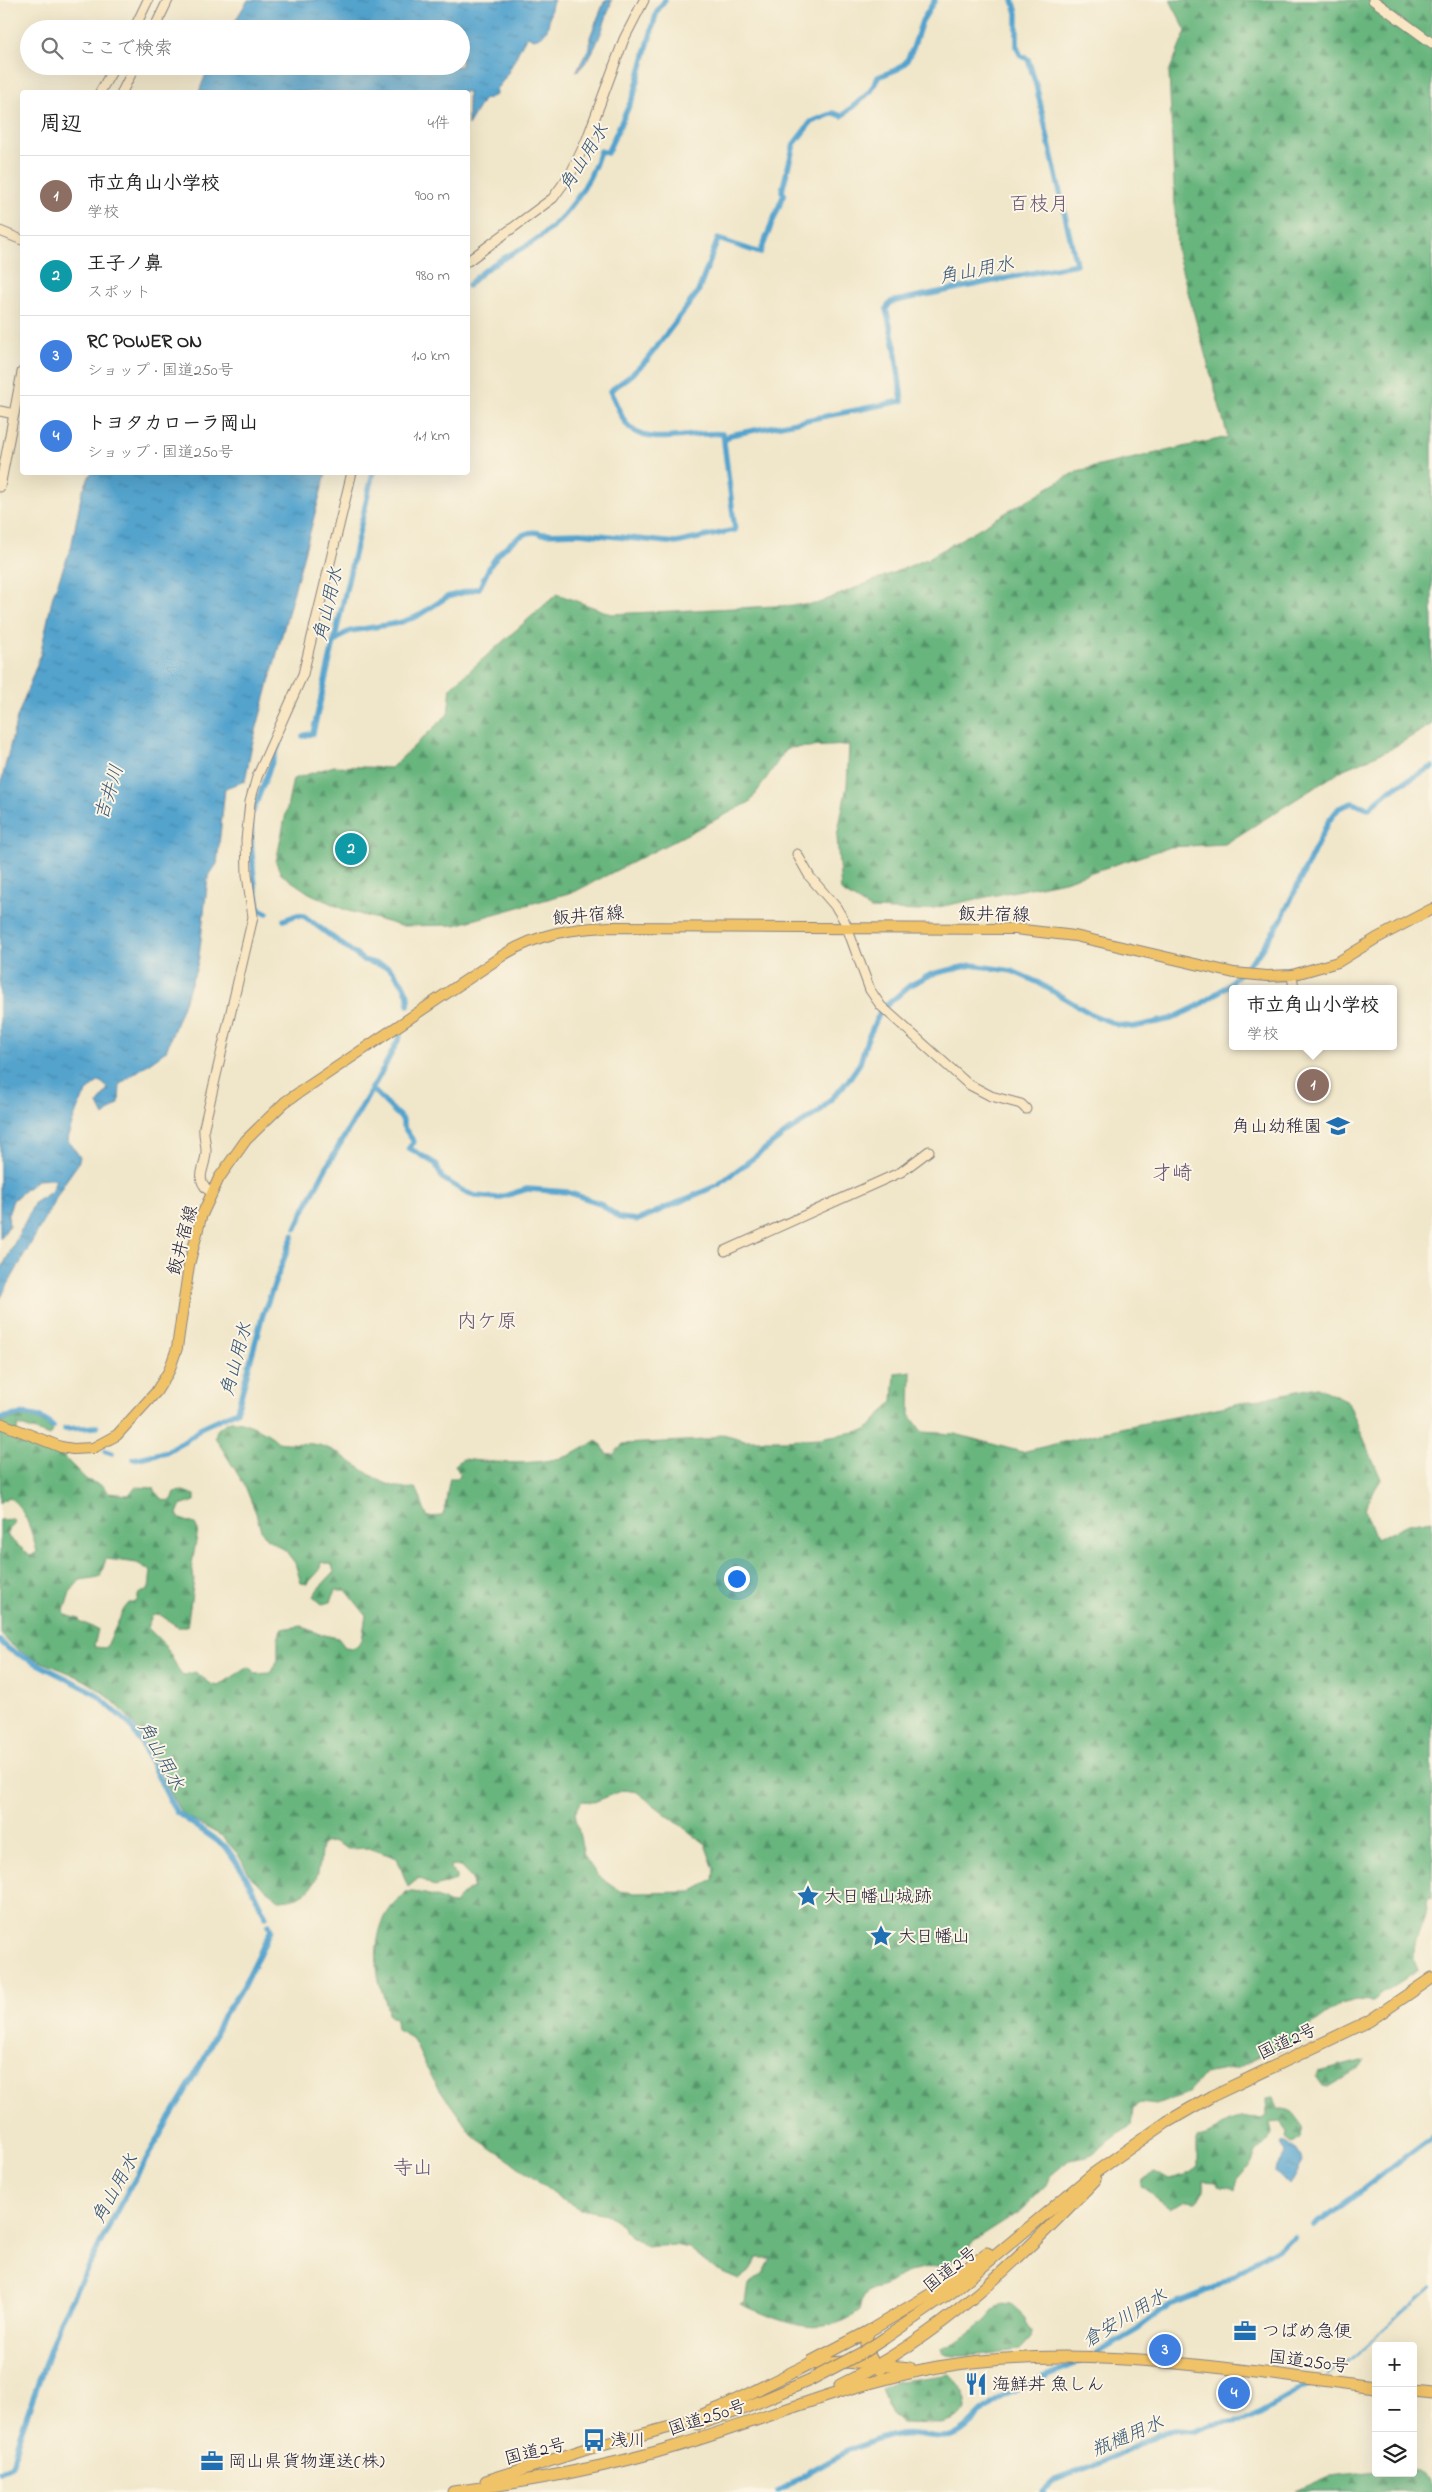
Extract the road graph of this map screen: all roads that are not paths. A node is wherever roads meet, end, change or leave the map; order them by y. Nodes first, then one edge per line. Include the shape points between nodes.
1 (148, 0) edge
2 (168, 0) edge
3 (644, 0) edge
4 (1373, 0) edge
5 (138, 20) edge
6 (158, 20) edge
7 (1432, 43) edge
8 (110, 75) edge
9 (130, 75) edge
10 (101, 90) edge
11 (123, 90) edge
12 (0, 231) edge
13 (20, 239) edge
14 (470, 260) edge
15 (20, 382) edge
16 (0, 411) edge
17 (14, 414) junction
18 (351, 475) edge
19 (0, 487) edge
20 (797, 854) dead end
21 (1432, 909) edge
22 (848, 930) junction
23 (1292, 975) junction
24 (1293, 985) edge
25 (1026, 1109) dead end
26 (929, 1151) dead end
27 (212, 1193) junction
28 (725, 1252) dead end
29 (0, 1423) edge
30 (1432, 1978) edge
31 (1131, 2146) junction
32 (1057, 2203) junction
33 (940, 2324) junction
34 (869, 2331) junction
35 (828, 2362) junction
36 (809, 2364) junction
37 (875, 2366) junction
38 (914, 2370) junction
39 (846, 2382) junction
40 (1372, 2386) edge
41 (1417, 2392) edge
42 (1432, 2394) edge
43 (808, 2401) junction
44 (477, 2484) junction
45 (443, 2492) edge
46 (453, 2492) edge

1 - 5 street
2 - 6 street
3 - 14 street via 624,38 571,173 553,198
4 - 7 street
8 - 10 street
9 - 11 street
12 - 13 street
15 - 17 street
16 - 17 street
17 - 19 street
18 - 27 street via 303,674 257,777 250,802 246,875 253,917 204,1127 206,1152 200,1180
20 - 22 street via 810,878 836,907
21 - 23 main road, 飯井宿線 via 1338,962
22 - 23 main road, 飯井宿線 via 1046,931 1234,972
22 - 25 street via 870,990 894,1019 968,1084
22 - 27 main road, 飯井宿線 via 589,928 566,930 522,944 285,1102 246,1140
23 - 24 street
26 - 28 street via 901,1172
27 - 29 main road, 飯井宿線 via 201,1217 193,1248 177,1348 169,1371 156,1392 117,1435 93,1448 73,1449
30 - 31 highway, 国道2号 via 1369,2021 1212,2096
31 - 32 highway, 国道2号
31 - 33 highway via 1032,2246
32 - 34 highway via 1048,2205 941,2288
32 - 44 highway, 国道2号, bridge via 952,2292 884,2338 810,2380 701,2423
33 - 37 highway
33 - 38 highway via 905,2354 906,2363
34 - 36 highway
34 - 37 highway via 864,2340 865,2347
35 - 36 highway, 国道250号
35 - 37 highway, 国道250号
35 - 39 highway via 847,2370
36 - 44 highway, 国道250号 via 722,2407 674,2426
37 - 38 highway, 国道250号 via 887,2373
37 - 39 highway
38 - 40 highway, 国道250号 via 1008,2359 1104,2357 1178,2362
38 - 43 highway, 国道250号
39 - 43 highway
41 - 42 highway
43 - 46 highway, 国道250号 via 700,2439 604,2466
44 - 45 highway, 国道2号

